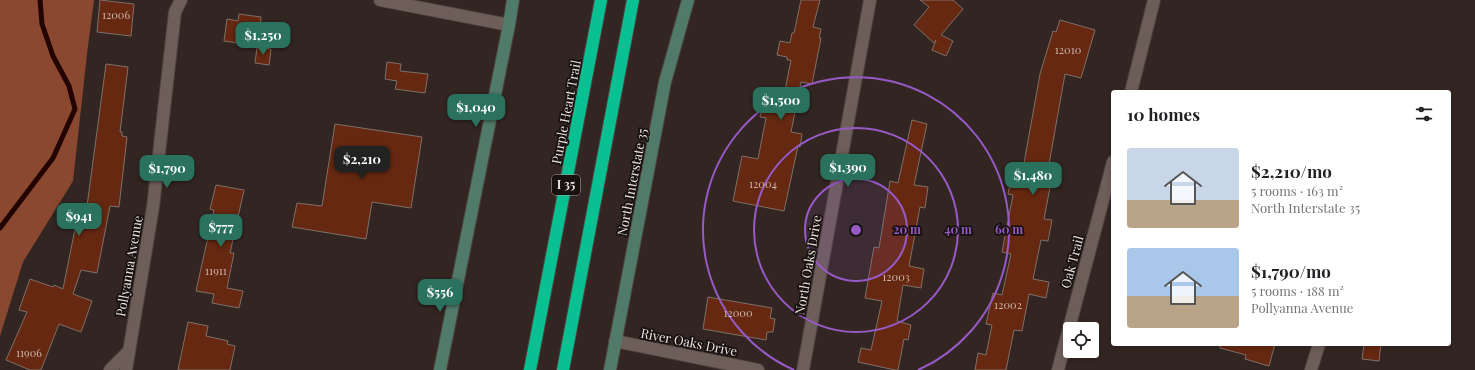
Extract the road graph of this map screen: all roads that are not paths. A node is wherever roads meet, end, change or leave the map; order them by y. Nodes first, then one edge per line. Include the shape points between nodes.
1 (181, 0) edge
2 (380, 0) edge
3 (513, 0) edge
4 (601, 0) edge
5 (633, 0) edge
6 (688, 0) edge
7 (870, 0) edge
8 (1154, 0) edge
9 (509, 25) junction
10 (1132, 90) edge
11 (1111, 170) edge
12 (615, 341) junction
13 (1318, 346) edge
14 (129, 352) junction
15 (110, 370) edge
16 (126, 370) edge
17 (440, 370) edge
18 (530, 370) edge
19 (562, 370) edge
20 (610, 370) edge
21 (758, 370) edge
22 (803, 370) edge
23 (1058, 370) edge
24 (1312, 370) edge

1 - 14 street, Pollyanna Avenue via 175,12 153,207
2 - 9 street
3 - 9 main road
4 - 18 highway, Purple Heart Trail / I 35
5 - 19 highway, I 35
6 - 12 main road, North Interstate 35 via 665,82
7 - 22 street, North Oaks Drive
8 - 10 street
9 - 17 main road
11 - 23 street, Oak Trail
12 - 20 main road, North Interstate 35
12 - 21 street, River Oaks Drive
13 - 24 street
14 - 15 street
14 - 16 street, Pollyanna Avenue

